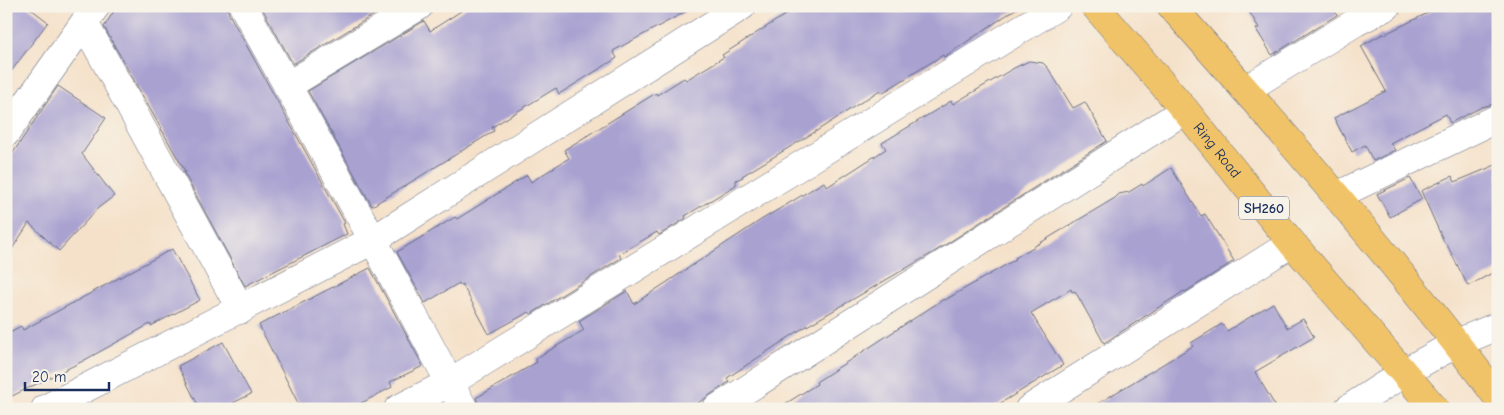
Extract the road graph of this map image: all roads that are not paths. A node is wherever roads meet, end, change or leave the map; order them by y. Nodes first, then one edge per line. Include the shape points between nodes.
1 (243, 6) edge
2 (419, 6) edge
3 (742, 6) edge
4 (1058, 6) edge
5 (1095, 6) edge
6 (1171, 6) edge
7 (1386, 6) edge
8 (1351, 14) edge
9 (91, 15) edge
10 (287, 86) junction
11 (1245, 90) junction
12 (1185, 110) junction
13 (1498, 118) edge
14 (6, 133) edge
15 (1336, 196) junction
16 (373, 240) junction
17 (1292, 243) junction
18 (241, 310) junction
19 (1498, 326) edge
20 (1457, 343) junction
21 (1405, 372) junction
22 (449, 383) junction
23 (1498, 398) edge
24 (45, 409) edge
25 (398, 409) edge
26 (464, 409) edge
27 (716, 409) edge
28 (1029, 409) edge
29 (1348, 409) edge
30 (1435, 409) edge

1 - 10 street
2 - 10 street
3 - 16 street
4 - 22 street
5 - 12 highway, Ring Road / SH260
6 - 11 highway
7 - 8 street
8 - 11 street
9 - 14 street
9 - 18 street
10 - 16 street
11 - 15 highway
12 - 17 highway, Ring Road / SH260
12 - 27 street
13 - 15 street
15 - 20 highway
16 - 18 street
16 - 22 street
17 - 21 highway, Ring Road / SH260
17 - 28 street
18 - 24 street
19 - 20 street
20 - 21 street
20 - 23 highway
21 - 29 street
21 - 30 highway, Ring Road / SH260
22 - 25 street
22 - 26 street

